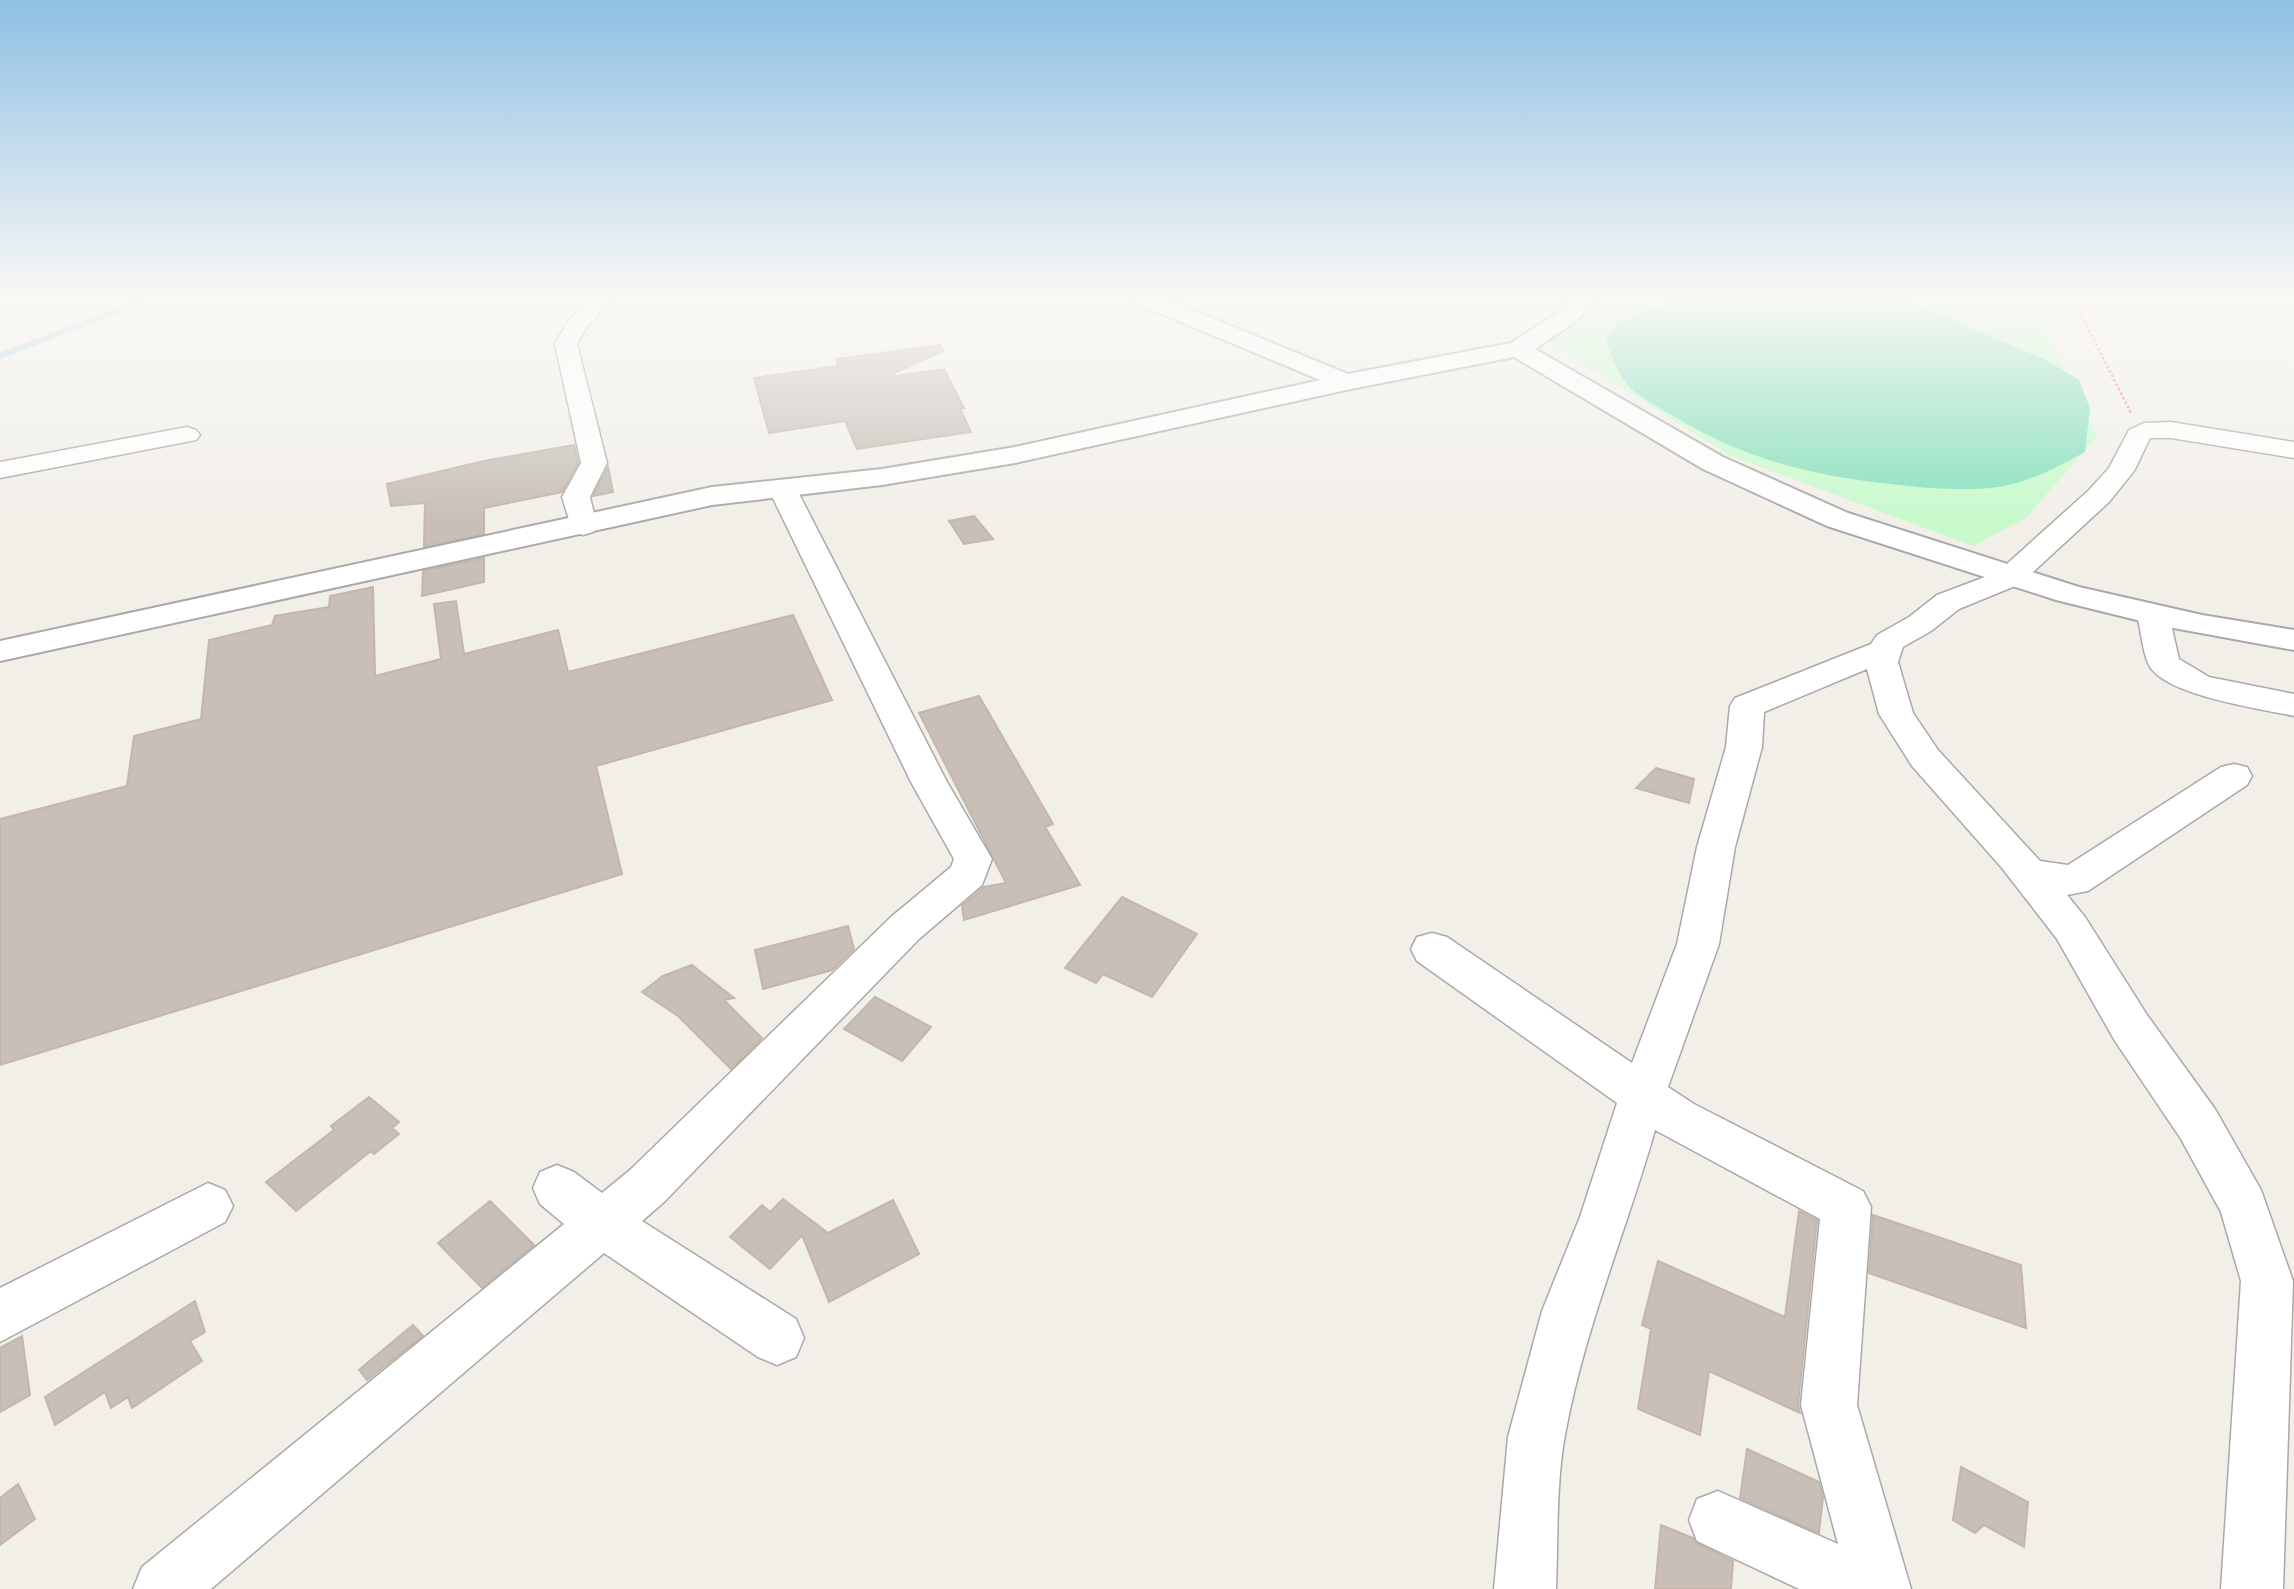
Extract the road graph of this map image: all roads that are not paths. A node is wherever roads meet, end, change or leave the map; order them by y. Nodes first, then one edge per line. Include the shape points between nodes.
1 (573, 373) edge
2 (1325, 373) edge
3 (1392, 373) edge
4 (1558, 373) edge
5 (1346, 382) junction
6 (187, 435) dead end
7 (2294, 450) edge
8 (0, 470) edge
9 (782, 488) junction
10 (583, 526) junction
11 (2009, 578) junction
12 (2153, 615) junction
13 (2294, 640) edge
14 (1886, 650) junction
15 (0, 652) edge
16 (2294, 705) edge
17 (2234, 776) dead end
18 (2028, 874) junction
19 (1432, 948) dead end
20 (1642, 1096) junction
21 (557, 1188) dead end
22 (208, 1206) dead end
23 (603, 1223) junction
24 (0, 1316) edge
25 (777, 1338) dead end
26 (1718, 1520) dead end
27 (164, 1589) edge
28 (1525, 1589) edge
29 (1867, 1589) edge
30 (1880, 1589) edge
31 (2252, 1589) edge

1 - 10 street via 594,463 576,497
2 - 5 street
3 - 5 street
4 - 11 street via 1643,425 1783,497
5 - 9 street via 1015,455
6 - 8 street
7 - 11 street via 2171,430 2144,431 2121,471 2099,496
9 - 10 street via 712,496
9 - 23 street via 929,782 973,859 968,875 905,928 647,1186
10 - 15 street
11 - 12 street
11 - 14 street via 1948,602 1888,642
12 - 13 street
12 - 16 street via 2164,664 2199,685
14 - 18 street via 1882,662 1896,714 1926,758
14 - 20 street via 1747,706 1744,747 1716,847 1698,944
17 - 18 street via 2074,881
18 - 31 street via 2071,928 2244,1206 2267,1281
19 - 20 street
20 - 28 street via 1605,1217 1568,1311 1536,1437
20 - 30 street via 1846,1207 1829,1405
21 - 23 street
22 - 24 street
23 - 25 street
23 - 27 street
26 - 29 street

